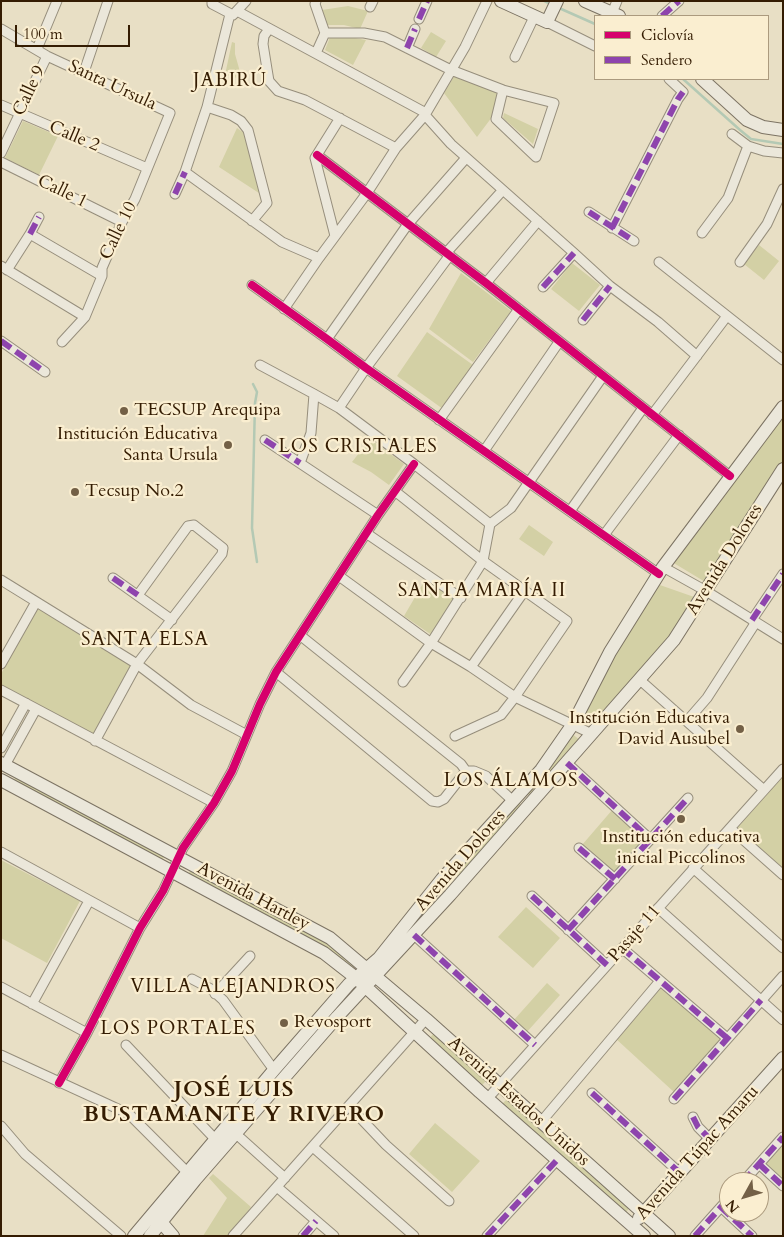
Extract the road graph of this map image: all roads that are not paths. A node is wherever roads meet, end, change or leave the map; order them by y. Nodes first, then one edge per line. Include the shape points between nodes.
1 (57, 1) edge
2 (108, 1) edge
3 (246, 1) edge
4 (316, 1) edge
5 (427, 1) edge
6 (487, 1) edge
7 (501, 1) edge
8 (558, 1) edge
9 (586, 1) edge
10 (209, 2) edge
11 (678, 2) edge
12 (616, 10) edge
13 (233, 12) junction
14 (663, 15) edge
15 (534, 17) junction
16 (419, 19) dead end
17 (549, 20) junction
18 (1, 29) edge
19 (269, 29) junction
20 (415, 29) dead end
21 (325, 33) junction
22 (594, 45) edge
23 (407, 48) junction
24 (37, 49) junction
25 (316, 53) junction
26 (47, 56) junction
27 (515, 56) dead end
28 (451, 70) junction
29 (84, 72) junction
30 (670, 80) edge
31 (703, 80) edge
32 (503, 90) junction
33 (1, 105) edge
34 (207, 107) junction
35 (20, 113) junction
36 (170, 113) joint
37 (425, 114) junction
38 (340, 118) junction
39 (783, 130) edge
40 (732, 134) dead end
41 (748, 146) junction
42 (396, 148) junction
43 (783, 152) edge
44 (1, 153) edge
45 (317, 155) junction
46 (466, 158) junction
47 (1, 162) edge
48 (148, 168) junction
49 (185, 172) junction
50 (783, 189) edge
51 (502, 191) junction
52 (367, 193) junction
53 (175, 194) dead end
54 (589, 212) dead end
55 (39, 217) dead end
56 (252, 221) junction
57 (538, 221) junction
58 (122, 222) junction
59 (408, 224) junction
60 (612, 228) junction
61 (702, 232) dead end
62 (30, 234) junction
63 (335, 236) junction
64 (634, 241) dead end
65 (574, 252) junction
66 (448, 254) junction
67 (319, 258) junction
68 (658, 262) dead end
69 (740, 262) dead end
70 (4, 268) edge
71 (102, 276) junction
72 (486, 283) junction
73 (252, 285) dead end
74 (610, 286) junction
75 (543, 287) dead end
76 (284, 309) junction
77 (519, 309) junction
78 (85, 316) junction
79 (727, 316) junction
80 (583, 320) dead end
81 (327, 339) junction
82 (1, 341) edge
83 (62, 342) dead end
84 (559, 342) junction
85 (697, 356) junction
86 (783, 360) edge
87 (260, 366) dead end
88 (366, 368) junction
89 (45, 372) dead end
90 (603, 376) junction
91 (314, 394) junction
92 (783, 407) edge
93 (339, 408) junction
94 (643, 408) junction
95 (652, 414) junction
96 (439, 420) junction
97 (679, 435) junction
98 (265, 440) dead end
99 (484, 451) junction
100 (300, 463) junction
101 (414, 464) junction
102 (783, 468) edge
103 (730, 476) junction
104 (528, 483) junction
105 (396, 492) junction
106 (570, 511) junction
107 (378, 515) junction
108 (490, 524) junction
109 (366, 533) junction
110 (604, 535) junction
111 (483, 561) junction
112 (661, 570) junction
113 (783, 574) edge
114 (339, 576) junction
115 (113, 578) dead end
116 (1, 580) edge
117 (525, 590) junction
118 (706, 591) junction
119 (138, 595) junction
120 (461, 598) junction
121 (36, 602) junction
122 (172, 620) junction
123 (754, 621) junction
124 (300, 636) junction
125 (783, 639) edge
126 (431, 643) junction
127 (5, 647) edge
128 (1, 664) edge
129 (138, 664) junction
130 (471, 666) junction
131 (276, 672) junction
132 (640, 680) junction
133 (403, 682) dead end
134 (1, 690) edge
135 (515, 697) junction
136 (26, 703) junction
137 (36, 709) junction
138 (687, 721) junction
139 (572, 724) junction
140 (592, 734) junction
141 (247, 735) junction
142 (455, 736) dead end
143 (95, 740) junction
144 (1, 748) edge
145 (567, 763) junction
146 (3, 767) edge
147 (783, 769) edge
148 (466, 771) junction
149 (1, 780) edge
150 (764, 790) junction
151 (688, 798) dead end
152 (515, 799) junction
153 (214, 803) junction
154 (527, 807) junction
155 (730, 828) junction
156 (650, 839) junction
157 (579, 848) dead end
158 (1, 852) edge
159 (178, 858) junction
160 (693, 868) junction
161 (171, 872) junction
162 (783, 875) edge
163 (442, 879) junction
164 (615, 879) junction
165 (455, 890) junction
166 (532, 896) dead end
167 (89, 901) junction
168 (658, 908) junction
169 (140, 928) junction
170 (568, 930) junction
171 (414, 935) junction
172 (622, 948) junction
173 (783, 948) edge
174 (250, 956) dead end
175 (607, 965) junction
176 (371, 972) junction
177 (783, 976) edge
178 (192, 979) dead end
179 (660, 981) junction
180 (361, 982) junction
181 (1, 987) edge
182 (215, 994) junction
183 (397, 994) junction
184 (761, 1000) junction
185 (32, 1004) junction
186 (387, 1007) junction
187 (426, 1020) junction
188 (783, 1020) edge
189 (415, 1032) junction
190 (87, 1033) junction
191 (727, 1038) junction
192 (126, 1045) dead end
193 (535, 1045) junction
194 (2, 1056) edge
195 (783, 1058) edge
196 (274, 1070) junction
197 (59, 1083) junction
198 (499, 1085) junction
199 (592, 1093) dead end
200 (488, 1098) junction
201 (674, 1099) dead end
202 (349, 1106) junction
203 (693, 1117) dead end
204 (541, 1122) junction
205 (1, 1126) edge
206 (235, 1133) junction
207 (783, 1137) edge
208 (215, 1139) junction
209 (710, 1139) junction
210 (313, 1146) junction
211 (557, 1160) junction
212 (759, 1164) junction
213 (752, 1172) edge
214 (680, 1173) junction
215 (191, 1176) junction
216 (285, 1178) junction
217 (783, 1186) edge
218 (277, 1187) junction
219 (449, 1201) dead end
220 (719, 1209) edge
221 (644, 1213) junction
222 (316, 1221) junction
223 (161, 1222) junction
224 (737, 1222) edge
225 (632, 1226) junction
226 (121, 1236) edge
227 (134, 1236) edge
228 (150, 1236) edge
229 (173, 1236) edge
230 (233, 1236) edge
231 (303, 1236) edge
232 (334, 1236) edge
233 (414, 1236) edge
234 (487, 1236) edge
235 (644, 1236) edge
236 (669, 1236) edge
237 (696, 1236) edge
238 (752, 1236) edge

1 - 24 street
2 - 29 street
3 - 13 street
4 - 21 street
5 - 16 street
6 - 28 street
7 - 15 main road
8 - 17 main road
9 - 12 main road
10 - 13 street
11 - 14 street
13 - 19 street
13 - 34 street
15 - 17 main road
15 - 27 street
17 - 22 street
18 - 24 street, Santa Ursula
19 - 25 street
19 - 38 street via 263,44 269,81 278,91 305,100
20 - 23 street
21 - 23 street via 364,33 385,37
21 - 25 street
23 - 28 street
24 - 26 street, Santa Ursula
25 - 37 street
26 - 29 street, Santa Ursula
26 - 35 street, Calle 9
28 - 32 street
28 - 37 street
29 - 36 street, Santa Ursula
30 - 60 street via 683,92
31 - 39 main road via 747,120
32 - 32 street via 554,103 536,157 496,119
33 - 35 street, Calle 2
34 - 49 street
34 - 56 street via 231,115 248,130 267,203
35 - 44 street, Calle 9
35 - 48 street, Calle 2
36 - 48 street, Calle 10
37 - 42 street
37 - 46 street
38 - 42 street
38 - 45 street
40 - 41 street
41 - 43 street
41 - 61 street via 728,198
42 - 52 street
45 - 52 street
45 - 63 street via 315,158
46 - 51 street
46 - 59 street
47 - 58 street, Calle 1
48 - 58 street, Calle 10
49 - 53 street
49 - 56 street
50 - 69 street via 767,224
51 - 57 street
51 - 66 street
52 - 59 street
52 - 63 street
54 - 60 street
55 - 62 street
56 - 67 street via 282,242
57 - 65 street
57 - 72 street
58 - 71 street, Calle 10 via 102,268
59 - 66 street
59 - 81 street
60 - 64 street
62 - 70 street
62 - 71 street
63 - 67 street
65 - 74 street
65 - 75 street
66 - 72 street
66 - 88 street
67 - 76 street
68 - 79 street
70 - 78 street
71 - 78 street, Calle 10
72 - 77 street
73 - 76 street
74 - 80 street
74 - 85 street
76 - 81 street
77 - 84 street
77 - 96 street
78 - 83 street, Calle 10
79 - 85 street
79 - 86 street
81 - 88 street
82 - 89 street
84 - 90 street
84 - 99 street
85 - 95 street
87 - 91 street
88 - 93 street
88 - 96 street
90 - 94 street
90 - 104 street
91 - 93 street
91 - 100 street via 310,433
92 - 103 main road, Avenida Dolores
93 - 101 street
94 - 95 street
94 - 106 street
95 - 97 street
96 - 99 street
97 - 103 street
97 - 110 street
98 - 100 street
99 - 104 street
100 - 107 street
101 - 105 street
101 - 108 street
102 - 118 main road, Avenida Dolores
103 - 112 main road, Avenida Dolores
104 - 106 street
104 - 108 street via 511,508
105 - 107 street
105 - 111 street
106 - 110 street
107 - 109 street
108 - 111 street
109 - 114 street
109 - 120 street
110 - 112 street
111 - 117 street
111 - 120 street
112 - 118 street
112 - 139 main road, Avenida Dolores via 610,652
113 - 123 street
114 - 124 street
114 - 126 street
115 - 119 street
116 - 121 street
117 - 130 street
117 - 135 street via 567,620
118 - 123 street
118 - 132 main road, Avenida Dolores via 674,640
119 - 122 street
119 - 122 street via 188,526 194,525 223,548 222,554
120 - 126 street
121 - 127 street
121 - 129 street
122 - 129 street
123 - 125 street
123 - 138 street via 708,698
124 - 131 street
124 - 148 street
126 - 130 street
126 - 133 street
127 - 128 street
129 - 141 street via 190,705
129 - 143 street
130 - 135 street
131 - 141 street
131 - 148 street via 432,801 444,799
132 - 138 street
132 - 140 main road, Avenida Dolores
134 - 136 street
135 - 139 street
135 - 142 street via 501,715
136 - 137 street
136 - 144 street
137 - 143 street
137 - 146 street
138 - 150 street
139 - 140 street
139 - 152 main road, Avenida Dolores
140 - 145 main road, Avenida Dolores
141 - 153 street
143 - 153 street
145 - 154 main road, Avenida Dolores
145 - 156 street
146 - 159 main road, Avenida Hartley
147 - 150 street, Pasaje 11
148 - 152 street via 486,776
149 - 161 main road, Avenida Hartley
150 - 155 street, Pasaje 11
151 - 156 street
152 - 154 main road
152 - 163 main road, Avenida Dolores
153 - 159 street
154 - 165 main road, Avenida Dolores
155 - 160 street, Pasaje 11
155 - 162 street
156 - 164 street
157 - 164 street
158 - 167 street
159 - 161 street
159 - 176 main road, Avenida Hartley via 330,938
160 - 168 street, Pasaje 11
160 - 173 street
161 - 169 street via 163,892
161 - 180 main road, Avenida Hartley via 324,954
163 - 165 main road
163 - 176 main road, Avenida Dolores
164 - 170 street
165 - 171 main road, Avenida Dolores
166 - 170 street
167 - 169 street
167 - 185 street
168 - 172 street, Pasaje 11
168 - 184 street
169 - 190 street
170 - 175 street
171 - 176 main road, Avenida Dolores
171 - 193 street
172 - 175 street, Pasaje 11
172 - 179 street
174 - 182 street
175 - 193 street, Pasaje 11
176 - 180 main road, Avenida Dolores
176 - 183 main road, Avenida Estados Unidos
177 - 184 street
178 - 182 street
179 - 191 street
179 - 204 street
180 - 186 main road, Avenida Estados Unidos
180 - 196 main road, Avenida Dolores
180 - 206 main road, Avenida Dolores
181 - 185 street
182 - 196 street via 223,1000
183 - 186 main road via 386,999
183 - 187 main road, Avenida Estados Unidos
184 - 188 street
184 - 191 street
185 - 190 street
186 - 189 main road, Avenida Estados Unidos
187 - 189 street
187 - 198 main road, Avenida Estados Unidos
189 - 200 main road, Avenida Estados Unidos
189 - 202 street
190 - 197 street
191 - 201 street
192 - 208 street
193 - 198 street, Pasaje 11
194 - 197 street
195 - 209 main road, Avenida Túpac Amaru
196 - 208 main road, Avenida Dolores
197 - 215 street via 129,1114
198 - 200 street, Pasaje 11
198 - 204 main road, Avenida Estados Unidos
199 - 214 street
200 - 211 main road, Avenida Estados Unidos
202 - 210 street
202 - 219 street via 386,1145
203 - 209 street
204 - 221 main road, Avenida Estados Unidos
205 - 226 street via 25,1154
206 - 215 main road, Avenida Dolores
206 - 216 street
207 - 212 street
208 - 215 main road, Avenida Dolores
209 - 214 main road, Avenida Túpac Amaru
210 - 216 street
210 - 233 street
211 - 225 main road, Avenida Estados Unidos
211 - 234 street
212 - 213 street
212 - 217 street
214 - 221 main road, Avenida Túpac Amaru
215 - 223 main road, Avenida Dolores
215 - 227 main road, Avenida Dolores
216 - 218 street
218 - 222 street
218 - 230 street
220 - 237 street
221 - 225 main road, Avenida Túpac Amaru
221 - 236 main road, Avenida Estados Unidos
222 - 231 street
222 - 232 street
223 - 228 main road, Avenida Dolores
223 - 229 main road
224 - 238 street
225 - 235 main road, Avenida Estados Unidos

